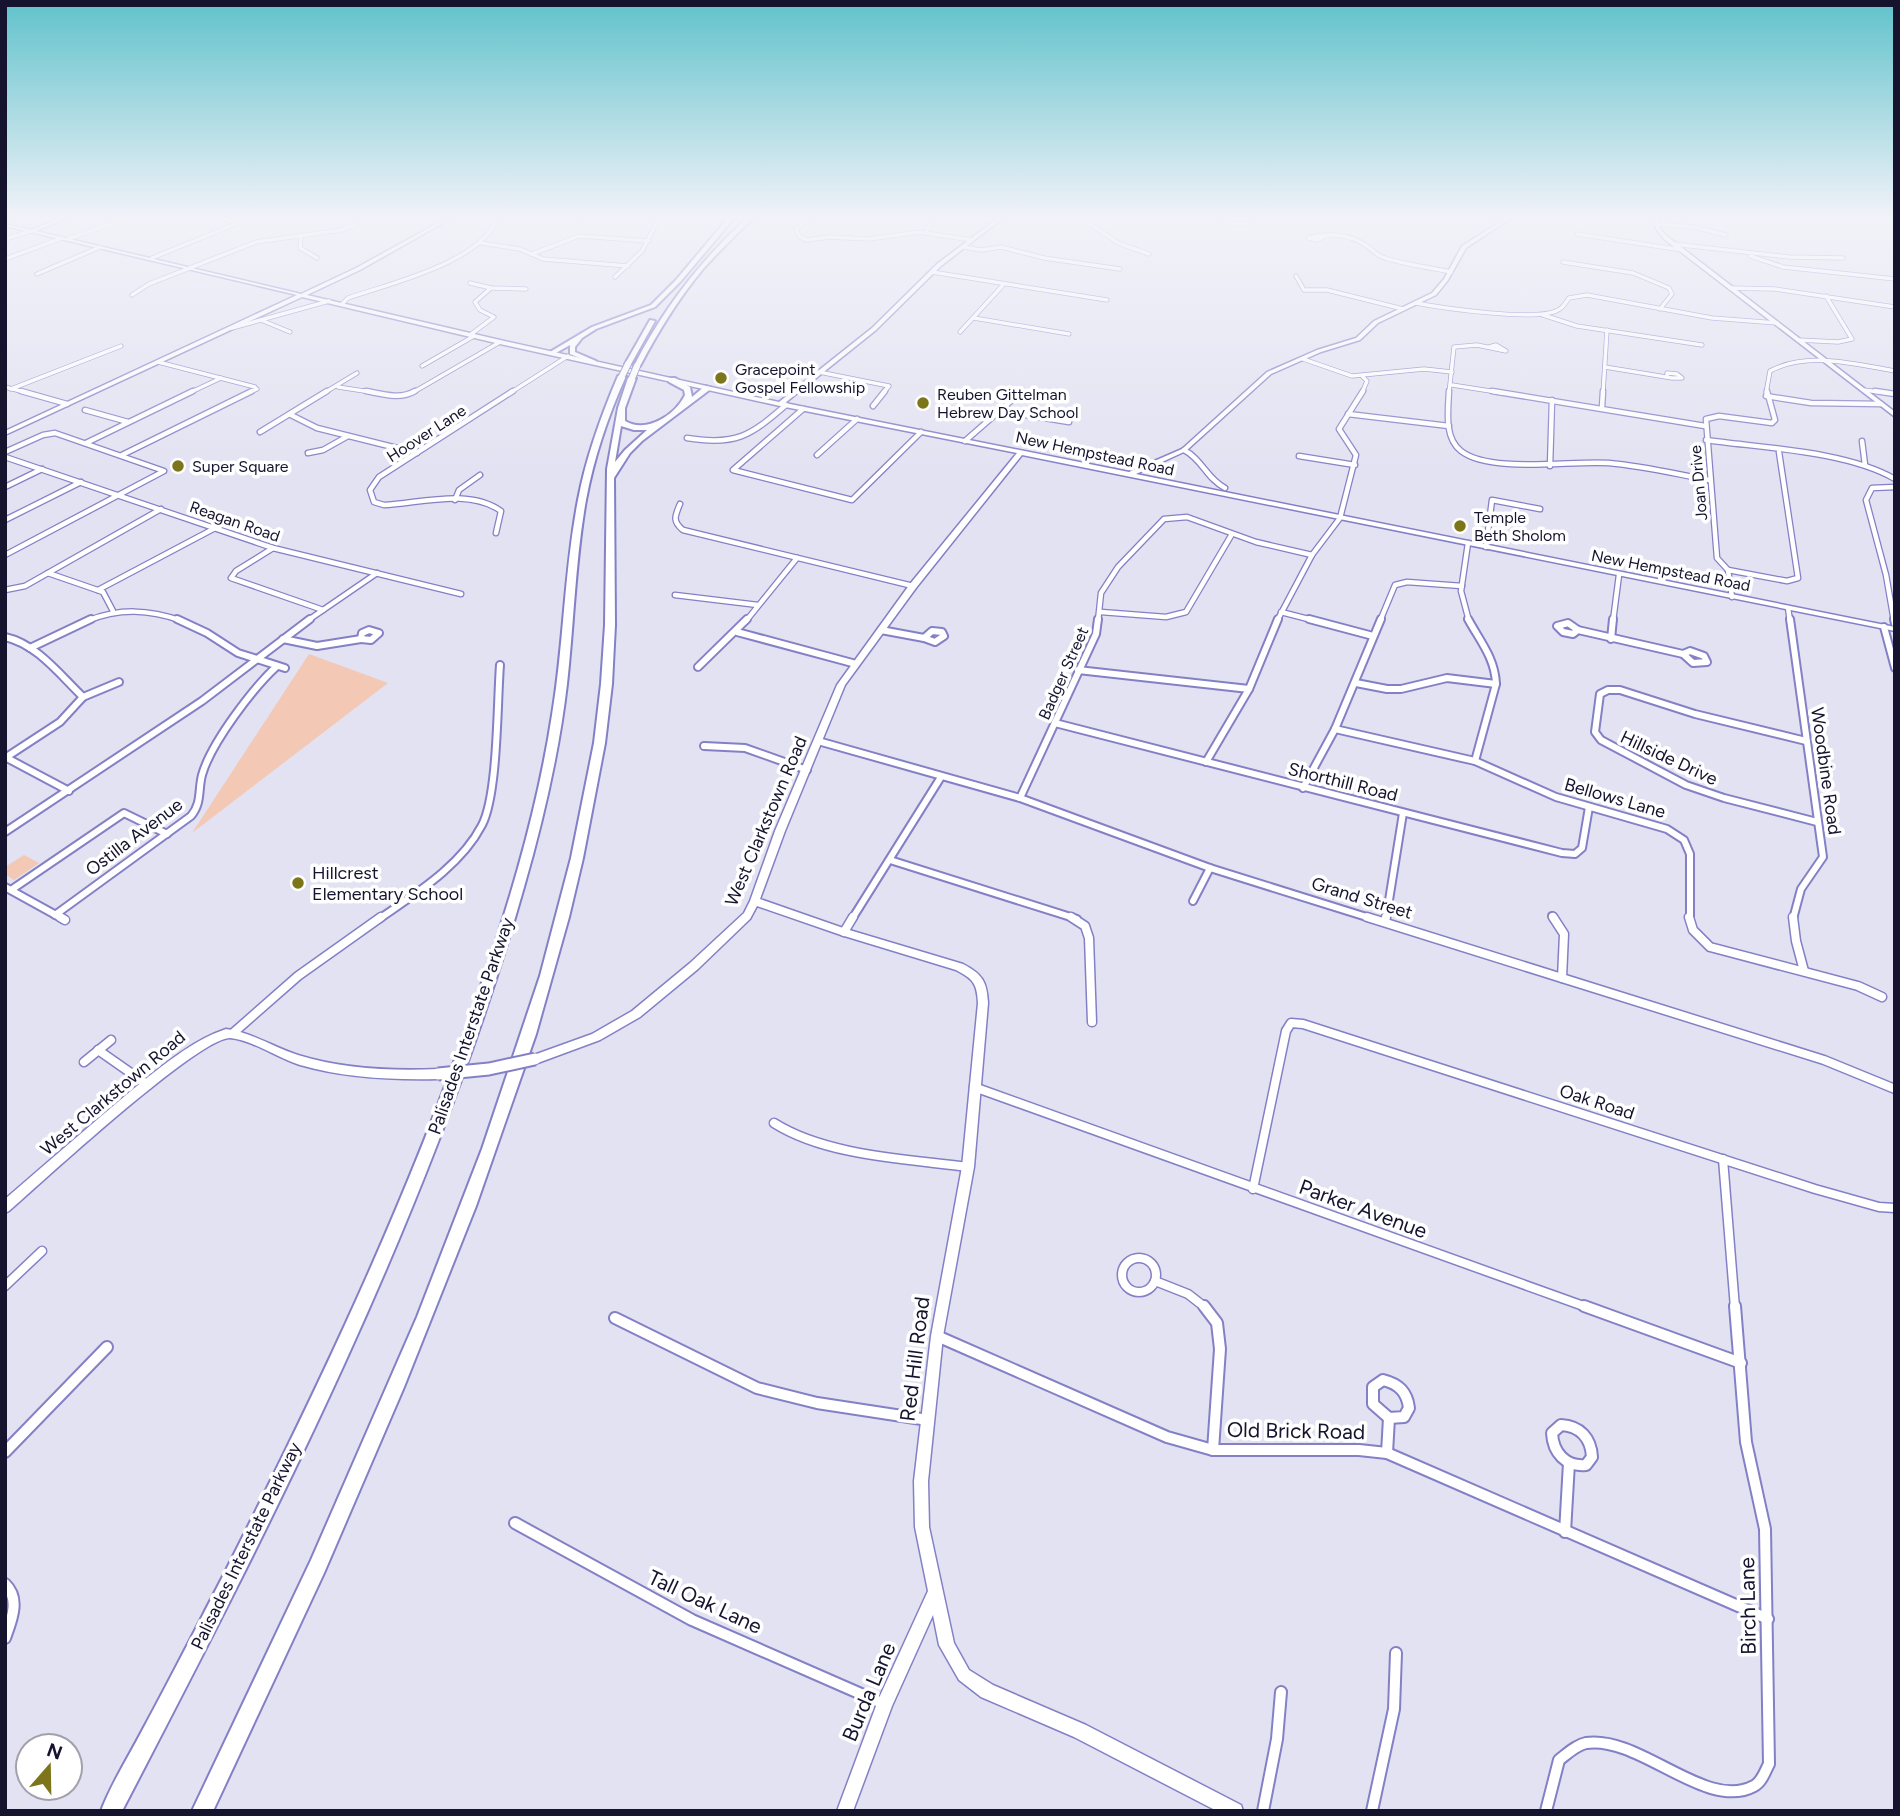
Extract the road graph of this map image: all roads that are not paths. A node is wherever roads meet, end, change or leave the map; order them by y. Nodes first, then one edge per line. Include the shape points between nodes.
1 (287, 303) edge
2 (327, 303) edge
3 (336, 303) edge
4 (475, 303) edge
5 (655, 303) edge
6 (665, 303) edge
7 (674, 303) edge
8 (901, 303) edge
9 (987, 303) edge
10 (1378, 303) edge
11 (1416, 303) joint
12 (1565, 303) edge
13 (1627, 303) edge
14 (1665, 303) edge
15 (1750, 303) edge
16 (1830, 303) edge
17 (1868, 303) edge
18 (342, 304) joint
19 (1895, 307) edge
20 (1403, 309) junction
21 (1660, 309) junction
22 (1543, 315) junction
23 (974, 318) junction
24 (260, 320) junction
25 (1777, 323) junction
26 (232, 328) junction
27 (1606, 330) junction
28 (290, 332) dead end
29 (960, 332) dead end
30 (1069, 334) dead end
31 (472, 335) junction
32 (579, 339) junction
33 (1798, 340) junction
34 (500, 342) junction
35 (1702, 345) dead end
36 (121, 346) dead end
37 (1489, 346) dead end
38 (553, 353) junction
39 (568, 356) junction
40 (1303, 359) junction
41 (629, 361) junction
42 (158, 362) junction
43 (594, 362) junction
44 (1828, 362) junction
45 (422, 366) dead end
46 (1605, 367) junction
47 (1895, 371) edge
48 (819, 372) junction
49 (1452, 372) junction
50 (357, 373) dead end
51 (622, 376) joint
52 (1362, 376) junction
53 (1667, 376) dead end
54 (221, 378) junction
55 (671, 380) junction
56 (1452, 385) junction
57 (338, 387) junction
58 (8, 388) edge
59 (707, 388) junction
60 (1863, 390) junction
61 (1020, 393) dead end
62 (625, 394) junction
63 (1895, 394) edge
64 (1766, 396) junction
65 (1552, 400) junction
66 (685, 402) junction
67 (67, 404) junction
68 (1881, 404) junction
69 (783, 405) junction
70 (873, 406) dead end
71 (1602, 407) junction
72 (803, 409) junction
73 (85, 410) dead end
74 (1000, 411) junction
75 (1348, 414) junction
76 (291, 415) junction
77 (1895, 415) edge
78 (857, 419) junction
79 (128, 422) junction
80 (1069, 422) dead end
81 (1449, 426) junction
82 (1706, 426) junction
83 (260, 432) dead end
84 (921, 432) junction
85 (5, 433) edge
86 (349, 436) junction
87 (687, 438) dead end
88 (1706, 440) junction
89 (965, 441) junction
90 (1863, 441) dead end
91 (85, 443) junction
92 (1184, 450) junction
93 (1021, 452) junction
94 (1779, 452) junction
95 (308, 453) dead end
96 (417, 453) junction
97 (5, 454) edge
98 (122, 455) junction
99 (817, 455) dead end
100 (1299, 456) dead end
101 (1355, 465) junction
102 (1864, 465) junction
103 (1550, 466) junction
104 (43, 469) junction
105 (1128, 474) junction
106 (480, 475) dead end
107 (1895, 479) edge
108 (1709, 480) junction
109 (81, 482) junction
110 (1895, 486) edge
111 (5, 487) edge
112 (1225, 488) dead end
113 (121, 495) junction
114 (455, 500) junction
115 (608, 504) junction
116 (680, 504) dead end
117 (161, 509) junction
118 (1540, 509) dead end
119 (1340, 517) junction
120 (5, 520) edge
121 (217, 527) junction
122 (1489, 531) junction
123 (496, 533) dead end
124 (1232, 534) junction
125 (1472, 544) junction
126 (1486, 547) junction
127 (273, 548) junction
128 (5, 555) edge
129 (1312, 555) junction
130 (797, 558) junction
131 (1728, 570) junction
132 (48, 573) junction
133 (377, 573) junction
134 (1619, 575) junction
135 (1886, 575) junction
136 (1895, 578) edge
137 (913, 586) junction
138 (1462, 586) junction
139 (5, 590) edge
140 (98, 590) junction
141 (461, 594) dead end
142 (675, 595) dead end
143 (1732, 597) junction
144 (758, 605) junction
145 (1788, 608) junction
146 (323, 610) junction
147 (114, 611) junction
148 (1101, 612) junction
149 (1281, 612) junction
150 (1895, 624) edge
151 (1884, 627) junction
152 (1895, 629) edge
153 (881, 630) junction
154 (1578, 630) dead end
155 (737, 632) junction
156 (1373, 636) junction
157 (5, 637) edge
158 (924, 638) dead end
159 (283, 639) junction
160 (361, 639) dead end
161 (1611, 639) junction
162 (30, 648) junction
163 (1683, 654) dead end
164 (259, 659) junction
165 (856, 664) junction
166 (500, 665) dead end
167 (698, 667) dead end
168 (1895, 668) edge
169 (1078, 670) junction
170 (119, 682) dead end
171 (1356, 683) junction
172 (1496, 684) junction
173 (1249, 689) junction
174 (83, 697) junction
175 (1055, 723) junction
176 (1335, 729) junction
177 (818, 741) junction
178 (1806, 741) junction
179 (704, 746) dead end
180 (5, 757) edge
181 (1475, 761) junction
182 (1206, 762) junction
183 (807, 770) junction
184 (941, 777) junction
185 (1303, 788) junction
186 (69, 791) junction
187 (1020, 799) junction
188 (1589, 807) junction
189 (1403, 813) junction
190 (1817, 822) junction
191 (5, 832) edge
192 (167, 834) junction
193 (890, 860) junction
194 (1210, 867) junction
195 (8, 889) edge
196 (755, 901) junction
197 (1193, 901) dead end
198 (55, 915) junction
199 (1552, 916) dead end
200 (65, 920) dead end
201 (1385, 922) junction
202 (844, 932) junction
203 (1804, 971) junction
204 (1562, 978) junction
205 (1882, 997) dead end
206 (1092, 1022) dead end
207 (232, 1034) junction
208 (111, 1041) dead end
209 (98, 1050) junction
210 (84, 1062) dead end
211 (148, 1085) junction
212 (974, 1087) junction
213 (1895, 1088) edge
214 (774, 1123) dead end
215 (1723, 1160) junction
216 (968, 1167) junction
217 (1254, 1189) junction
218 (5, 1207) edge
219 (1895, 1208) edge
220 (42, 1251) dead end
221 (1155, 1281) dead end
222 (5, 1286) edge
223 (615, 1318) dead end
224 (937, 1336) junction
225 (107, 1347) dead end
226 (1741, 1363) junction
227 (1389, 1419) dead end
228 (929, 1420) junction
229 (1213, 1450) junction
230 (5, 1452) edge
231 (1387, 1453) junction
232 (1569, 1463) junction
233 (515, 1523) dead end
234 (1565, 1532) junction
235 (5, 1584) edge
236 (936, 1591) junction
237 (1768, 1619) junction
238 (5, 1639) edge
239 (1396, 1653) dead end
240 (1281, 1692) dead end
241 (885, 1704) junction
242 (111, 1811) edge
243 (202, 1811) edge
244 (845, 1811) edge
245 (1235, 1811) edge
246 (1263, 1811) edge
247 (1371, 1811) edge
248 (1546, 1811) edge

1 - 26 street
2 - 24 street
3 - 18 street, New Hempstead Road
4 - 31 street via 494,317
5 - 38 highway via 597,327
6 - 41 highway, Palisades Interstate Parkway
7 - 62 highway, bridge
8 - 48 street
9 - 23 street
10 - 20 street
11 - 20 street
11 - 22 street
12 - 22 street via 1560,310
13 - 21 street
14 - 21 street
15 - 25 street
16 - 33 street via 1852,339
17 - 19 street
18 - 31 street, New Hempstead Road
20 - 40 street via 1377,322 1358,339
21 - 25 street
22 - 27 street
23 - 29 street
23 - 30 street
24 - 26 street
24 - 28 street
25 - 33 street
26 - 42 street
27 - 35 street
27 - 46 street
31 - 34 street, New Hempstead Road
31 - 45 street
32 - 38 highway
32 - 41 highway via 606,325 635,325 642,332
32 - 43 highway via 572,353
33 - 44 street
34 - 38 street, New Hempstead Road
34 - 57 street via 409,395
36 - 58 street
37 - 49 street via 1454,347
38 - 39 street, New Hempstead Road
39 - 43 street, New Hempstead Road
39 - 96 street, Hoover Lane
40 - 52 street via 1340,374
40 - 92 street via 1259,380
41 - 51 highway, Palisades Interstate Parkway, bridge
42 - 54 street
42 - 67 street
43 - 55 street, New Hempstead Road
44 - 47 street, Joan Drive
44 - 60 street
44 - 64 street, Joan Drive via 1779,364 1770,371
46 - 53 street
46 - 71 street
48 - 69 street
48 - 70 street via 889,386
49 - 52 street via 1424,369
49 - 56 street
50 - 57 street
51 - 242 highway, Palisades Interstate Parkway via 595,447 580,506 563,680 542,796 479,1010 409,1193 326,1381
52 - 75 street via 1367,386
54 - 79 street
54 - 98 street via 256,388
55 - 59 street, New Hempstead Road
55 - 66 highway via 687,389
56 - 65 street
56 - 81 street
57 - 76 street
58 - 67 street
59 - 66 highway
59 - 69 street, New Hempstead Road
59 - 115 highway via 624,455 614,471
60 - 63 street
60 - 68 street
61 - 74 street
62 - 66 highway via 621,421 631,428 656,424
62 - 115 highway via 612,446
64 - 68 street via 1811,403
64 - 82 street, Joan Drive via 1775,421 1719,416 1706,419
65 - 71 street
65 - 103 street
67 - 85 street
68 - 77 street
69 - 72 street, New Hempstead Road
69 - 87 street via 744,439 719,444
71 - 82 street
72 - 78 street, New Hempstead Road
72 - 84 street via 733,470 852,500
73 - 79 street
74 - 80 street
74 - 89 street
75 - 81 street
75 - 101 street via 1339,429 1353,448
76 - 83 street
76 - 86 street
78 - 84 street, New Hempstead Road
78 - 99 street
79 - 91 street
81 - 103 street via 1452,442 1460,451 1479,459
82 - 88 street, Joan Drive
84 - 89 street, New Hempstead Road
86 - 95 street
86 - 96 street
88 - 94 street
88 - 108 street, Joan Drive
89 - 93 street, New Hempstead Road
90 - 102 street
91 - 97 street, Reagan Road via 50,433
91 - 98 street
92 - 105 street
92 - 112 street via 1199,458 1210,479
93 - 105 street, New Hempstead Road
93 - 137 street, West Clarkstown Road
94 - 102 street
94 - 131 street via 1798,578 1787,581
96 - 114 street, Hoover Lane via 379,477 370,490 374,502 398,505
97 - 104 street, Reagan Road
98 - 113 street via 164,471
100 - 101 street
101 - 119 street
102 - 107 street
103 - 108 street via 1606,463
104 - 109 street, Reagan Road
104 - 111 street
105 - 119 street, New Hempstead Road
106 - 114 street via 459,490
108 - 131 street, Joan Drive via 1717,558
109 - 113 street, Reagan Road
109 - 120 street
110 - 135 street via 1872,488 1866,500
113 - 117 street, Reagan Road
113 - 128 street
114 - 123 street, Hoover Lane via 483,500 497,506 501,510
115 - 243 highway via 610,627 601,731 576,861 538,1004 480,1176 412,1348 310,1583
116 - 130 street via 674,523 684,530
117 - 121 street, Reagan Road
117 - 132 street
118 - 122 street via 1492,500
119 - 125 street, New Hempstead Road
119 - 129 street
121 - 127 street, Reagan Road
121 - 140 street
122 - 125 street
122 - 126 street
124 - 129 street, Badger Street
124 - 148 street via 1186,612 1166,617
124 - 148 street, Badger Street via 1187,517 1164,519 1109,579 1101,593
125 - 126 street, New Hempstead Road
125 - 138 street
126 - 134 street, New Hempstead Road
127 - 133 street, Reagan Road
127 - 146 street via 231,578
129 - 149 street
130 - 137 street
130 - 144 street
131 - 143 street, Joan Drive
132 - 139 street via 25,586
132 - 140 street
133 - 141 street, Reagan Road
133 - 146 street
134 - 143 street, New Hempstead Road
134 - 161 street
135 - 136 street
135 - 150 street
137 - 153 street, West Clarkstown Road
138 - 156 street via 1395,585
138 - 172 street via 1462,602 1491,654
140 - 147 street
142 - 144 street
143 - 145 street, New Hempstead Road
144 - 155 street
145 - 151 street, New Hempstead Road
145 - 178 street, Woodbine Road
146 - 159 street
147 - 162 street via 89,618
147 - 164 street via 154,611 195,627 235,652
148 - 169 street, Badger Street
149 - 156 street
149 - 173 street
151 - 152 street, New Hempstead Road
151 - 168 street
153 - 158 street
153 - 165 street, West Clarkstown Road
154 - 161 street
155 - 165 street
155 - 167 street
156 - 171 street
157 - 162 street
159 - 160 street via 317,646
159 - 164 street
161 - 163 street
162 - 174 street
164 - 186 street
164 - 192 street, Ostilla Avenue via 281,667 257,684 211,755 202,775 198,808
165 - 177 street, West Clarkstown Road via 834,697
166 - 207 street via 489,808 474,839 441,873 289,982
169 - 173 street
169 - 175 street, Badger Street
170 - 174 street
171 - 172 street via 1387,689 1447,678
171 - 176 street
172 - 181 street
173 - 182 street
174 - 180 street via 60,722
175 - 182 street, Shorthill Road
175 - 187 street, Badger Street
176 - 181 street, Bellows Lane
176 - 185 street
177 - 183 street, West Clarkstown Road
177 - 184 street, Grand Street
178 - 190 street, Woodbine Road
178 - 190 street, Hillside Drive via 1620,690 1600,694 1595,732 1601,740 1686,785
179 - 183 street via 745,748
180 - 186 street
181 - 188 street, Bellows Lane via 1529,788
182 - 185 street, Shorthill Road
183 - 196 street, West Clarkstown Road
184 - 187 street, Grand Street
184 - 193 street
185 - 189 street, Shorthill Road
186 - 191 street
187 - 194 street, Grand Street
188 - 189 street, Shorthill Road via 1582,848 1575,853 1536,848
188 - 203 street, Bellows Lane via 1667,829 1684,840 1690,854 1689,916 1693,930 1710,947
189 - 201 street
190 - 203 street, Woodbine Road via 1823,857 1800,890 1794,911 1794,936
192 - 195 street via 124,813
192 - 198 street, Ostilla Avenue
193 - 202 street
193 - 206 street via 1077,919 1089,938
194 - 197 street
194 - 201 street, Grand Street
195 - 198 street
196 - 202 street, Red Hill Road
196 - 207 street, West Clarkstown Road, bridge via 732,931 636,1014 596,1037 535,1059 438,1074 375,1073 284,1055
198 - 200 street
199 - 204 street via 1564,934
201 - 204 street, Grand Street
202 - 212 street, Red Hill Road via 973,974 982,985 983,1003
203 - 205 street, Bellows Lane
204 - 213 street, Grand Street via 1824,1060
207 - 211 street, West Clarkstown Road via 207,1039
208 - 209 street
209 - 210 street
209 - 211 street
211 - 218 street, West Clarkstown Road
212 - 216 street, Red Hill Road
212 - 217 street, Parker Avenue
214 - 216 street via 783,1131 829,1145
215 - 217 street, Oak Road via 1291,1023
215 - 219 street, Oak Road
215 - 226 street, Birch Lane
216 - 224 street, Red Hill Road
217 - 226 street, Parker Avenue
220 - 222 street
221 - 229 street via 1188,1294 1217,1323 1220,1349
223 - 228 street via 757,1388 817,1403
224 - 228 street, Red Hill Road
224 - 229 street, Old Brick Road via 1167,1437
225 - 230 street
226 - 237 street, Birch Lane via 1746,1442 1765,1529
227 - 231 street
228 - 236 street, Red Hill Road via 921,1480 922,1527
229 - 231 street, Old Brick Road
231 - 234 street, Old Brick Road
232 - 232 street via 1556,1452 1552,1440 1561,1425 1580,1431 1592,1450 1586,1465
232 - 234 street
233 - 241 street, Tall Oak Lane via 692,1620
234 - 237 street, Old Brick Road
235 - 238 street via 15,1612
236 - 241 street, Burda Lane
236 - 245 street, Red Hill Road via 947,1644 964,1675 987,1691 1080,1731
237 - 248 street, Birch Lane via 1769,1764 1757,1785 1740,1793 1716,1789 1633,1752 1604,1743 1584,1743 1559,1760
239 - 247 street via 1396,1690
240 - 246 street
241 - 244 street, Burda Lane

